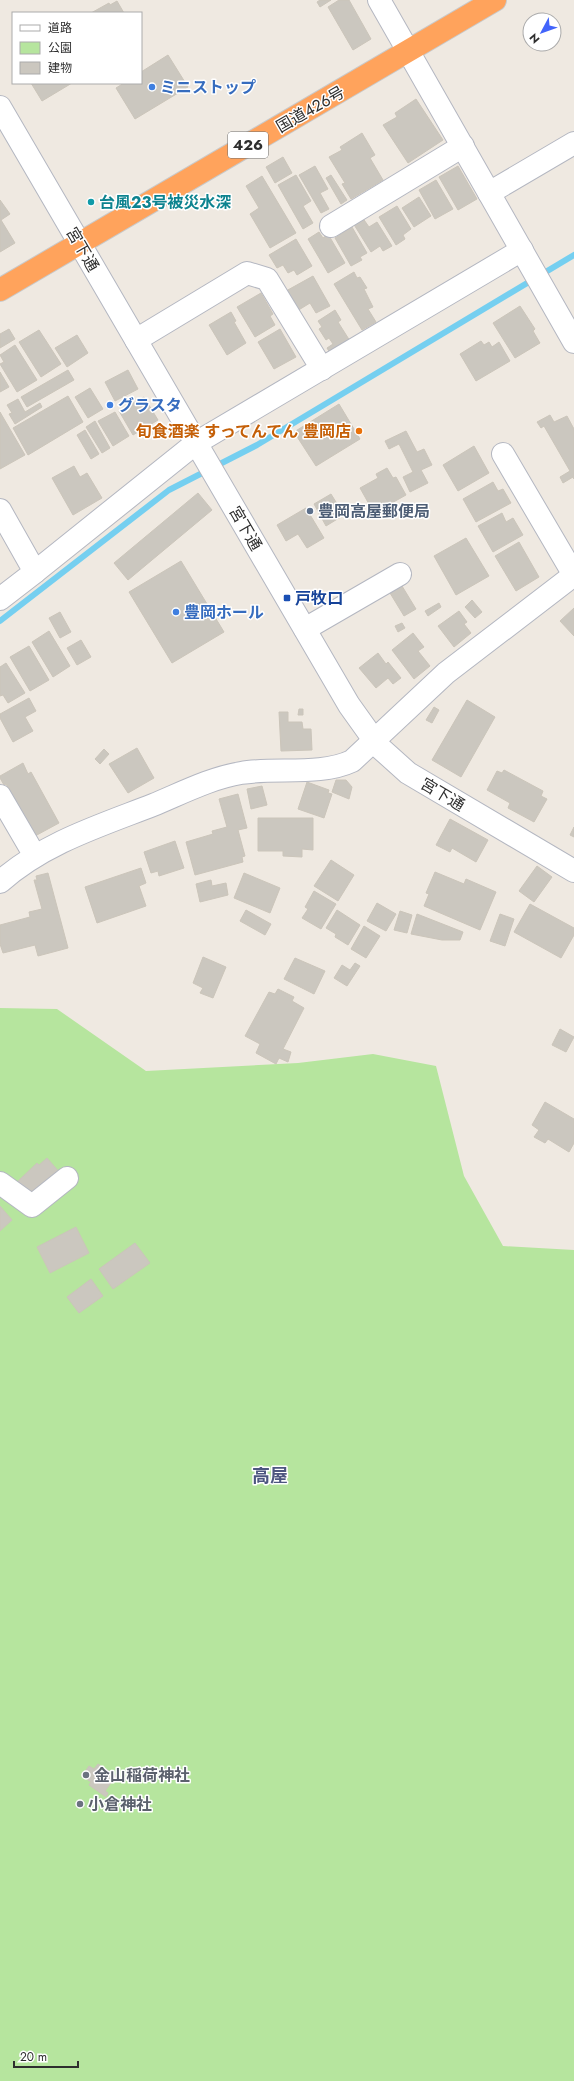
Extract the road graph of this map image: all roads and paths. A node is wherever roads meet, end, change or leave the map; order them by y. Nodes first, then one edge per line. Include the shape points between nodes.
1 (379, 0) edge
2 (495, 0) edge
3 (409, 51) junction
4 (0, 107) edge
5 (574, 143) edge
6 (463, 146) junction
7 (489, 193) junction
8 (331, 226) dead end
9 (79, 243) junction
10 (526, 257) junction
11 (0, 290) edge
12 (136, 340) junction
13 (574, 342) edge
14 (322, 369) junction
15 (200, 449) junction
16 (503, 454) dead end
17 (0, 510) edge
18 (35, 572) junction
19 (400, 574) dead end
20 (574, 575) edge
21 (0, 599) edge
22 (304, 629) junction
23 (373, 740) junction
24 (0, 796) edge
25 (35, 856) junction
26 (574, 871) edge
27 (0, 882) edge
28 (67, 1178) dead end
29 (0, 1183) edge

1 - 3 street
2 - 3 highway, 国道426号 / 426
3 - 6 street
3 - 9 highway, 国道426号 / 426
4 - 9 street, 宮下通
5 - 7 street
6 - 7 street
6 - 8 street
7 - 10 street
9 - 11 highway, 国道426号 / 426
9 - 12 street, 宮下通
10 - 13 street
10 - 14 street
12 - 14 street via 247,273 267,279
12 - 15 street, 宮下通
14 - 15 street
15 - 18 street
15 - 22 street, 宮下通
16 - 20 street
17 - 18 street
18 - 21 street
19 - 22 street
20 - 23 street via 446,673
22 - 23 street, 宮下通
23 - 25 street via 352,761 335,767 252,772 208,782 68,839
23 - 26 street, 宮下通 via 392,760 426,785
24 - 25 street
25 - 27 street
28 - 29 street via 32,1206

